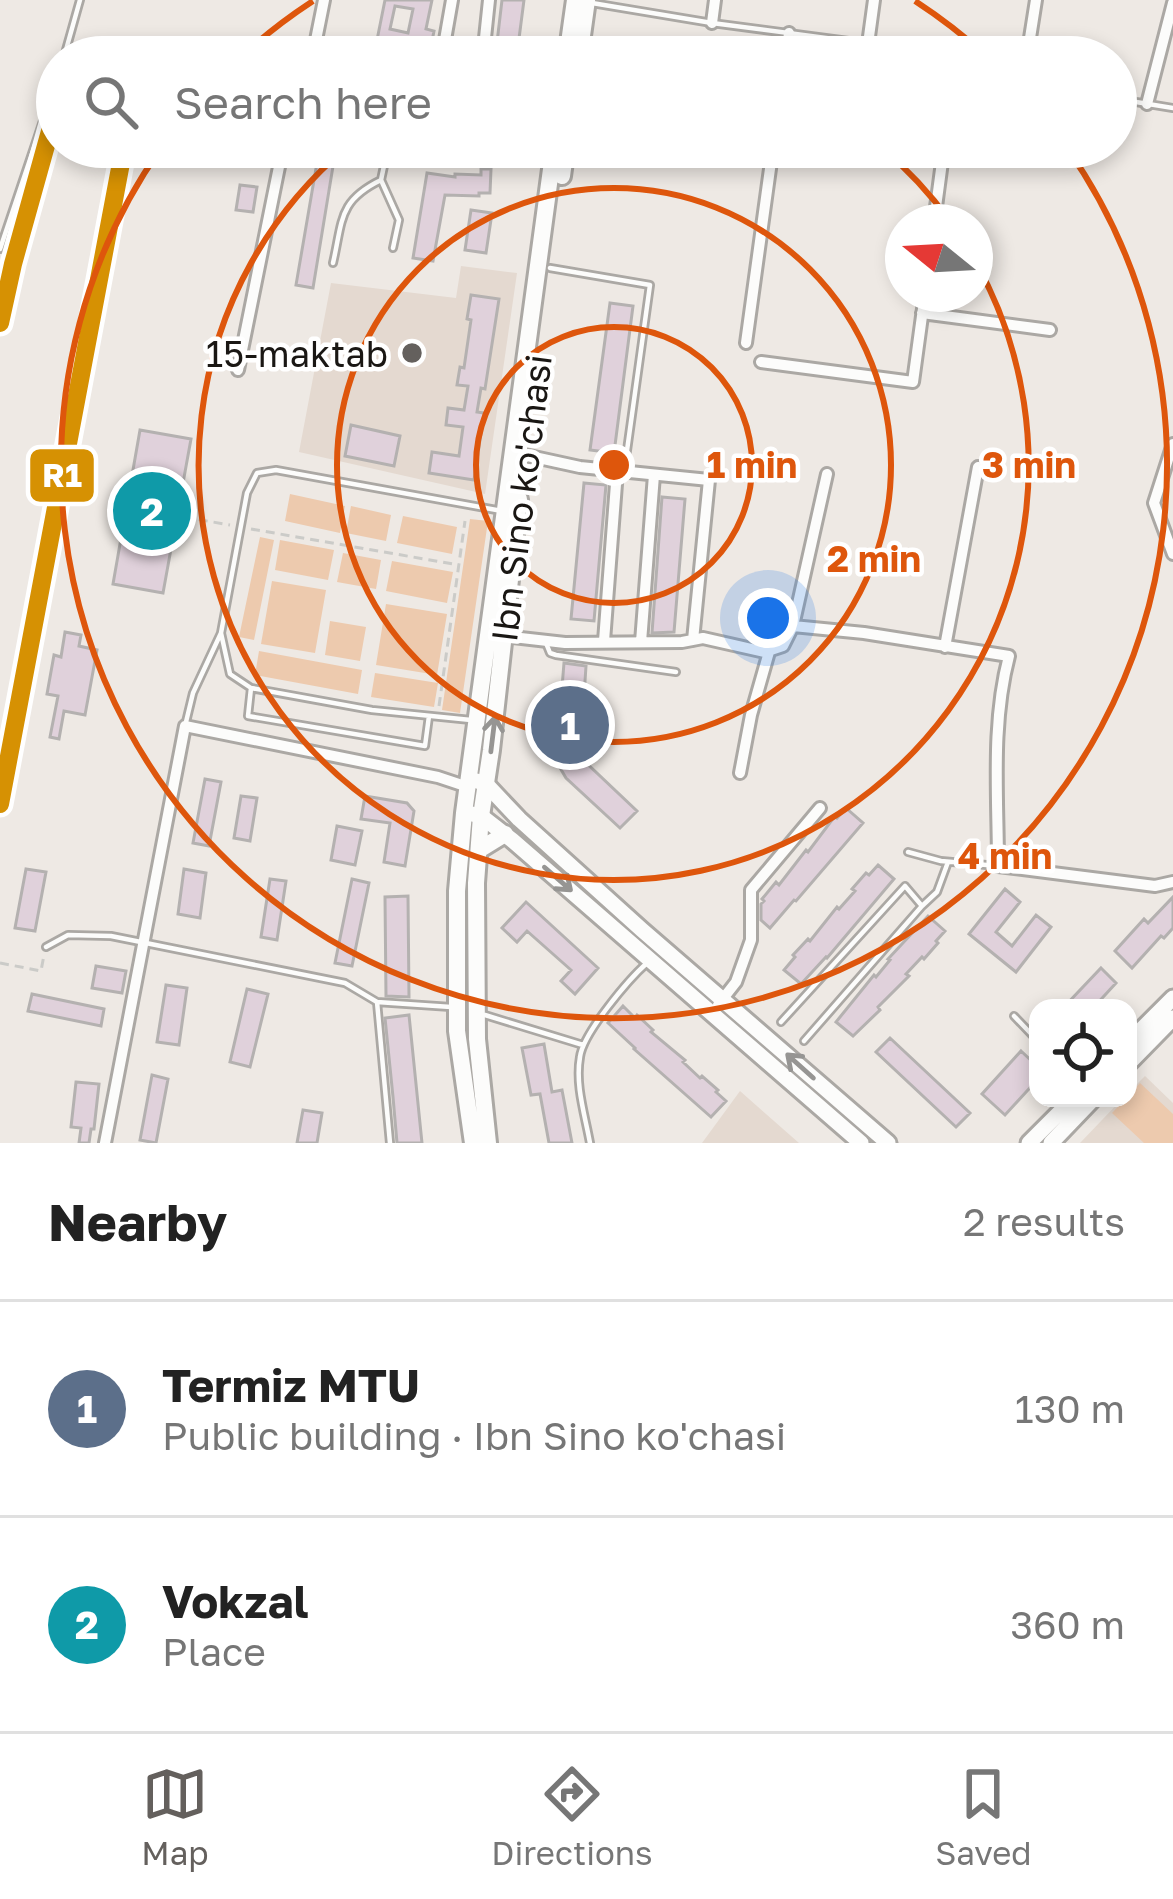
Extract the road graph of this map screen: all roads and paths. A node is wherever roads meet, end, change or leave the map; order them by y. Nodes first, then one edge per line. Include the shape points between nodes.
1 (80, 0) edge
2 (324, 0) edge
3 (452, 0) edge
4 (489, 0) edge
5 (715, 0) edge
6 (874, 0) edge
7 (1036, 0) edge
8 (583, 1) edge
9 (1173, 3) edge
10 (712, 23) junction
11 (789, 33) junction
12 (70, 36) edge
13 (318, 36) edge
14 (446, 36) edge
15 (485, 36) edge
16 (573, 36) edge
17 (580, 36) edge
18 (789, 36) edge
19 (811, 36) edge
20 (869, 36) edge
21 (1031, 36) edge
22 (1137, 101) edge
23 (1147, 104) junction
24 (1173, 108) edge
25 (36, 142) edge
26 (280, 168) edge
27 (384, 168) edge
28 (551, 168) edge
29 (563, 168) edge
30 (770, 168) edge
31 (941, 168) edge
32 (381, 180) junction
33 (936, 204) edge
34 (393, 248) dead end
35 (0, 249) edge
36 (333, 263) dead end
37 (550, 268) junction
38 (922, 313) joint
39 (1050, 330) dead end
40 (746, 344) dead end
41 (761, 362) dead end
42 (238, 370) dead end
43 (1173, 444) edge
44 (525, 455) junction
45 (978, 467) dead end
46 (621, 471) junction
47 (827, 474) dead end
48 (654, 475) junction
49 (507, 512) junction
50 (184, 517) dead end
51 (465, 521) dead end
52 (240, 527) junction
53 (1173, 554) edge
54 (459, 565) junction
55 (794, 626) junction
56 (221, 633) junction
57 (504, 635) junction
58 (692, 640) junction
59 (546, 641) junction
60 (604, 641) junction
61 (641, 642) junction
62 (945, 647) junction
63 (769, 652) junction
64 (676, 672) dead end
65 (251, 688) junction
66 (439, 706) dead end
67 (429, 716) junction
68 (476, 721) junction
69 (185, 726) junction
70 (740, 773) dead end
71 (474, 783) junction
72 (820, 808) dead end
73 (472, 814) junction
74 (505, 834) junction
75 (479, 850) junction
76 (908, 852) dead end
77 (948, 862) junction
78 (998, 866) junction
79 (1173, 882) edge
80 (922, 906) junction
81 (145, 943) junction
82 (46, 947) joint
83 (651, 959) junction
84 (0, 963) edge
85 (1173, 998) edge
86 (377, 1002) junction
87 (718, 1005) junction
88 (457, 1007) junction
89 (477, 1013) junction
90 (1014, 1016) dead end
91 (1173, 1018) edge
92 (782, 1022) dead end
93 (1029, 1032) edge
94 (1137, 1034) edge
95 (804, 1041) dead end
96 (583, 1046) junction
97 (1137, 1055) edge
98 (1065, 1107) edge
99 (1085, 1107) edge
100 (105, 1143) edge
101 (390, 1143) edge
102 (473, 1143) edge
103 (488, 1143) edge
104 (590, 1143) edge
105 (861, 1143) edge
106 (888, 1143) edge
107 (1029, 1143) edge
108 (1051, 1143) edge

1 - 12 lane
2 - 13 street
3 - 14 street
4 - 15 street
5 - 10 street
6 - 20 street
7 - 21 street
8 - 10 lane
8 - 16 main road
8 - 17 main road
9 - 23 street
10 - 11 lane
11 - 18 street
11 - 19 lane
22 - 23 lane
23 - 24 lane
25 - 35 lane
26 - 42 street
27 - 32 lane
28 - 49 main road, Ibn Sino ko'chasi
29 - 37 main road, Ibn Sino ko'chasi
30 - 40 street
31 - 33 street
32 - 34 lane via 399,220
32 - 36 lane via 356,192 345,210
37 - 44 main road, Ibn Sino ko'chasi
37 - 46 lane via 650,285
38 - 39 street
38 - 41 street via 913,382
43 - 53 street via 1154,503
44 - 46 street
44 - 57 main road, Ibn Sino ko'chasi
45 - 62 street
46 - 48 street
46 - 60 street
47 - 55 street
48 - 58 street via 709,480
48 - 61 street
49 - 52 lane via 276,470 257,473
49 - 68 main road, Ibn Sino ko'chasi
50 - 52 path
51 - 54 path
52 - 54 path
52 - 56 lane
54 - 66 path
55 - 62 street
55 - 63 street
56 - 65 lane via 230,674
56 - 69 lane
57 - 59 street
71 -> 57 main road, Ibn Sino ko'chasi
58 - 61 street
58 - 63 street
59 - 60 street
59 - 64 lane via 556,655
60 - 61 street
62 - 78 street via 1009,656 997,723
63 - 70 street
65 - 67 lane
65 - 67 lane via 248,716 425,746
67 - 68 lane
68 - 71 main road, Ibn Sino ko'chasi
69 - 71 street
69 - 81 street
71 - 73 main road
71 - 87 main road
72 - 87 street via 751,890 752,940
73 - 74 main road
73 - 75 main road
73 - 88 main road via 457,891
74 - 75 main road
74 -> 83 main road
75 - 89 main road
76 - 77 lane
77 - 78 lane
77 - 80 lane
78 - 79 street
80 - 92 lane via 905,886
80 - 95 lane
81 - 82 lane via 68,935
81 - 86 lane via 345,983
81 - 100 street
82 - 84 path via 41,971
83 - 87 main road
83 - 96 lane
85 - 94 main road
86 - 88 lane
86 - 101 lane
87 - 105 main road
106 -> 87 main road
88 - 102 main road
89 - 96 lane
89 - 103 main road
90 - 93 lane
91 - 97 main road
96 - 104 lane via 578,1083
98 - 107 main road
99 - 108 main road

